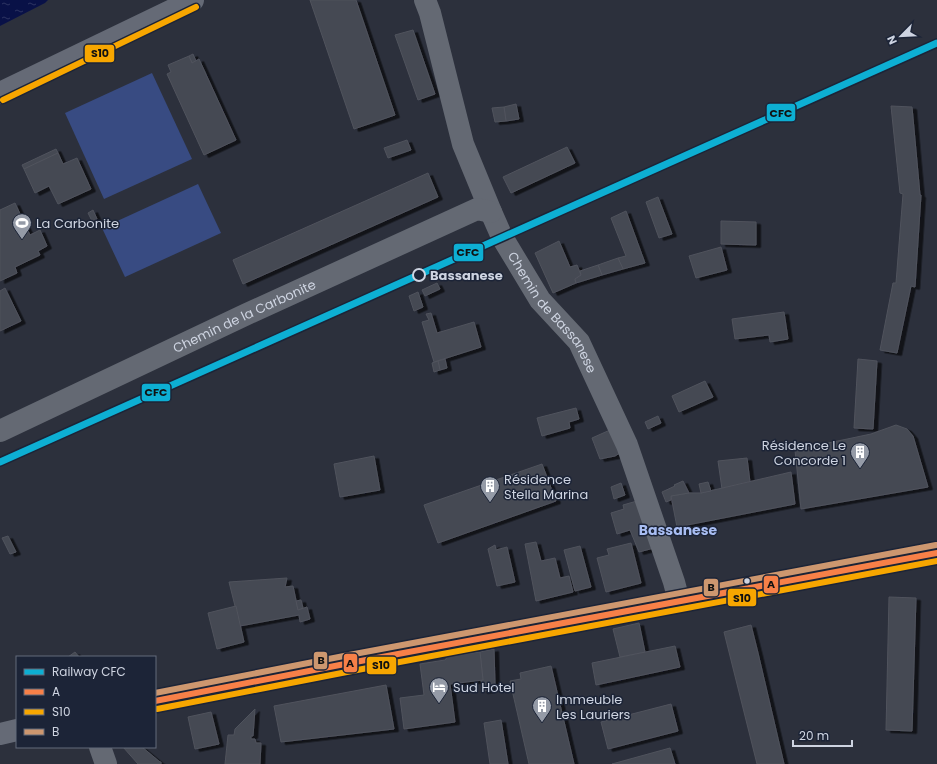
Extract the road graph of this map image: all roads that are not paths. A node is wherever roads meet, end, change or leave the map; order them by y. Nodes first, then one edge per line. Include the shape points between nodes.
1 (193, 0) edge
2 (425, 0) edge
3 (0, 93) edge
4 (491, 212) junction
5 (0, 431) edge
6 (937, 553) edge
7 (679, 601) junction
8 (156, 701) edge
9 (16, 730) edge
10 (0, 734) edge
11 (100, 748) edge
12 (106, 764) edge

1 - 3 main road
2 - 4 street, Chemin de Bassanese via 463,144
4 - 5 street, Chemin de la Carbonite via 477,209
4 - 7 street, Chemin de Bassanese via 502,237 540,300 579,342 627,445
6 - 7 main road
7 - 8 main road
9 - 10 main road
11 - 12 street

